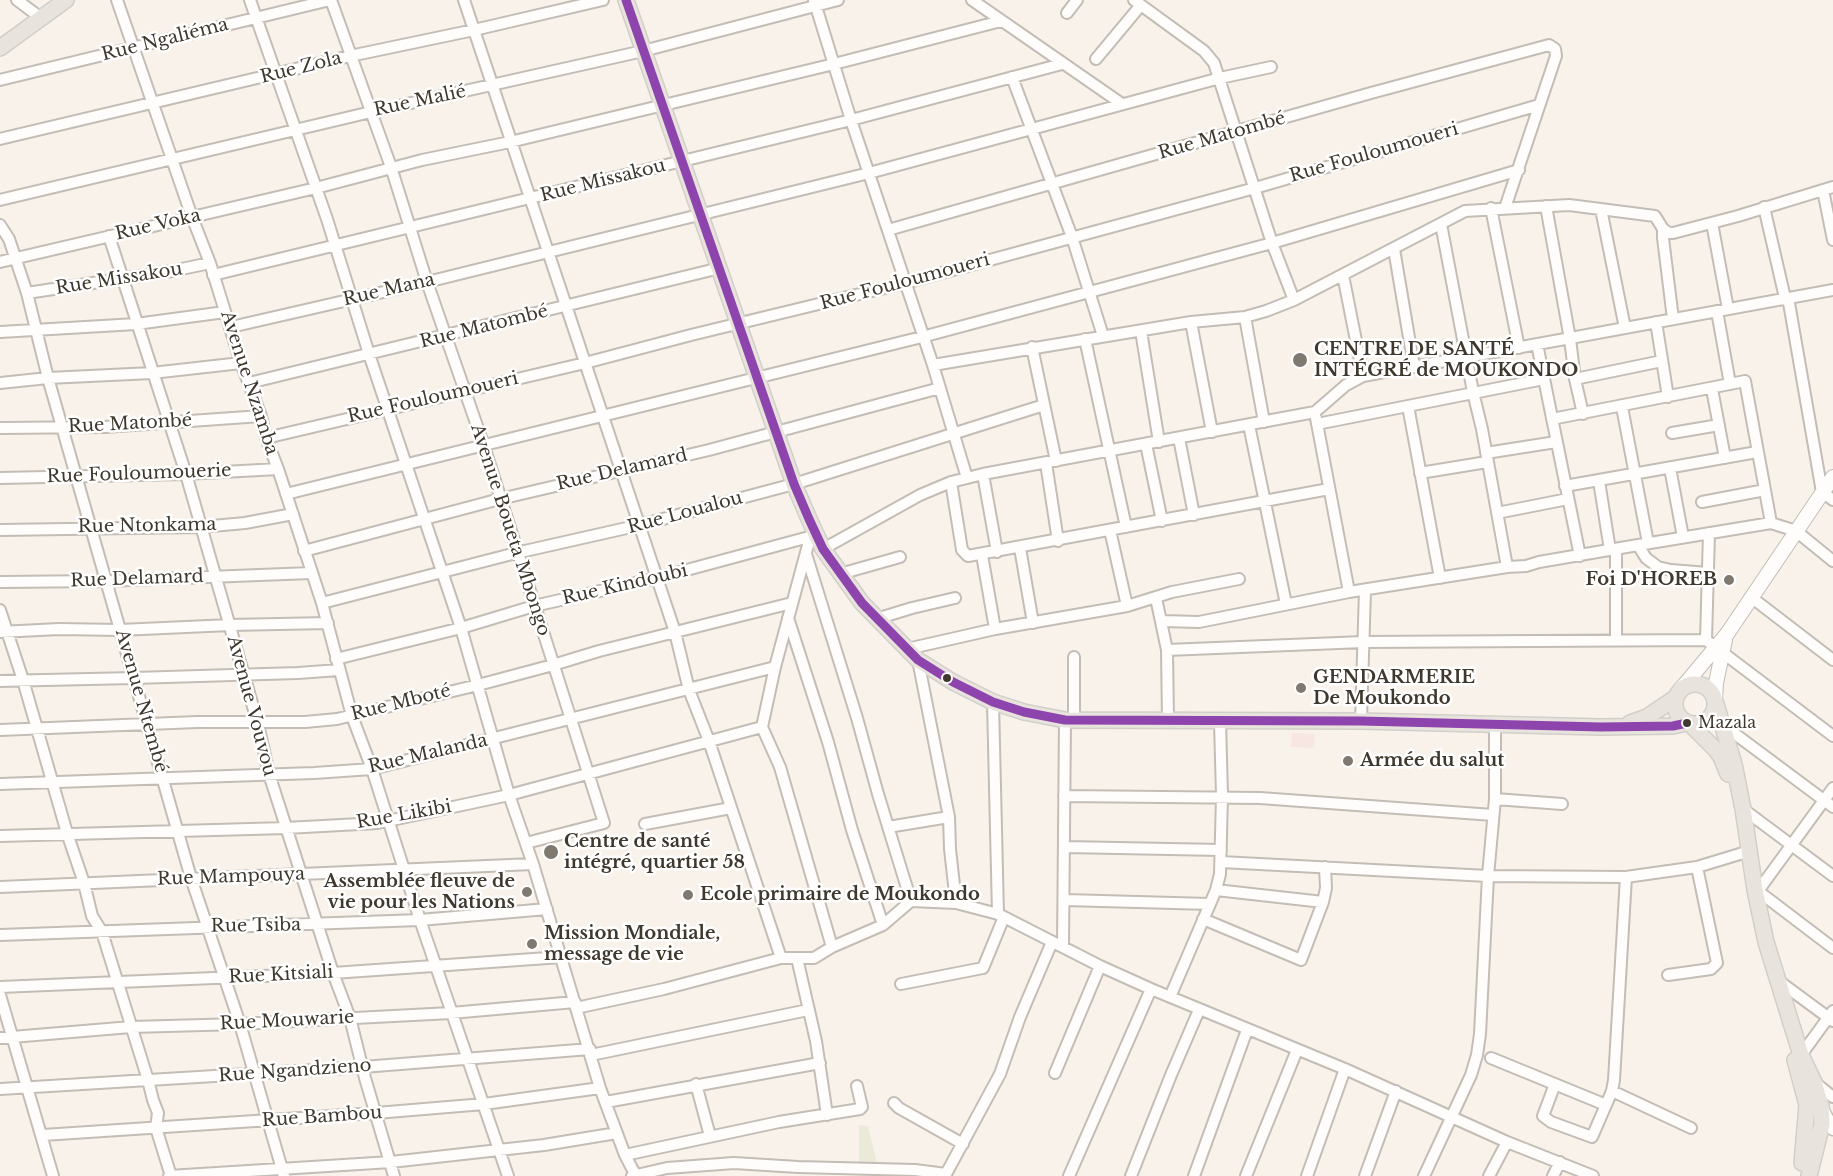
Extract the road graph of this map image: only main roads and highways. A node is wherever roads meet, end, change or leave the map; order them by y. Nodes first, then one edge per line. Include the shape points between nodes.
1 (66, 0) edge
2 (626, 0) edge
3 (0, 48) edge
4 (1833, 477) edge
5 (1828, 496) edge
6 (1714, 646) junction
7 (1678, 694) junction
8 (1715, 702) junction
9 (1689, 724) junction
10 (1619, 727) junction
11 (1817, 1104) edge
12 (1827, 1126) edge
13 (1800, 1176) edge
14 (1809, 1176) edge

1 - 3 main road
2 - 10 main road via 811,533 876,619 913,654 953,682 993,702 1069,720
4 - 5 main road
5 - 6 main road via 1796,531 1727,634
6 - 7 main road
6 - 8 main road
7 - 8 main road via 1692,684 1704,686
7 - 9 main road via 1674,707 1677,715
7 - 10 main road via 1647,717
8 - 9 main road via 1708,720
8 - 11 main road via 1743,809 1776,978 1814,1082
9 - 10 main road
9 - 11 main road via 1716,750 1727,770 1761,945 1802,1082
11 - 12 main road
11 - 13 main road
12 - 14 main road

